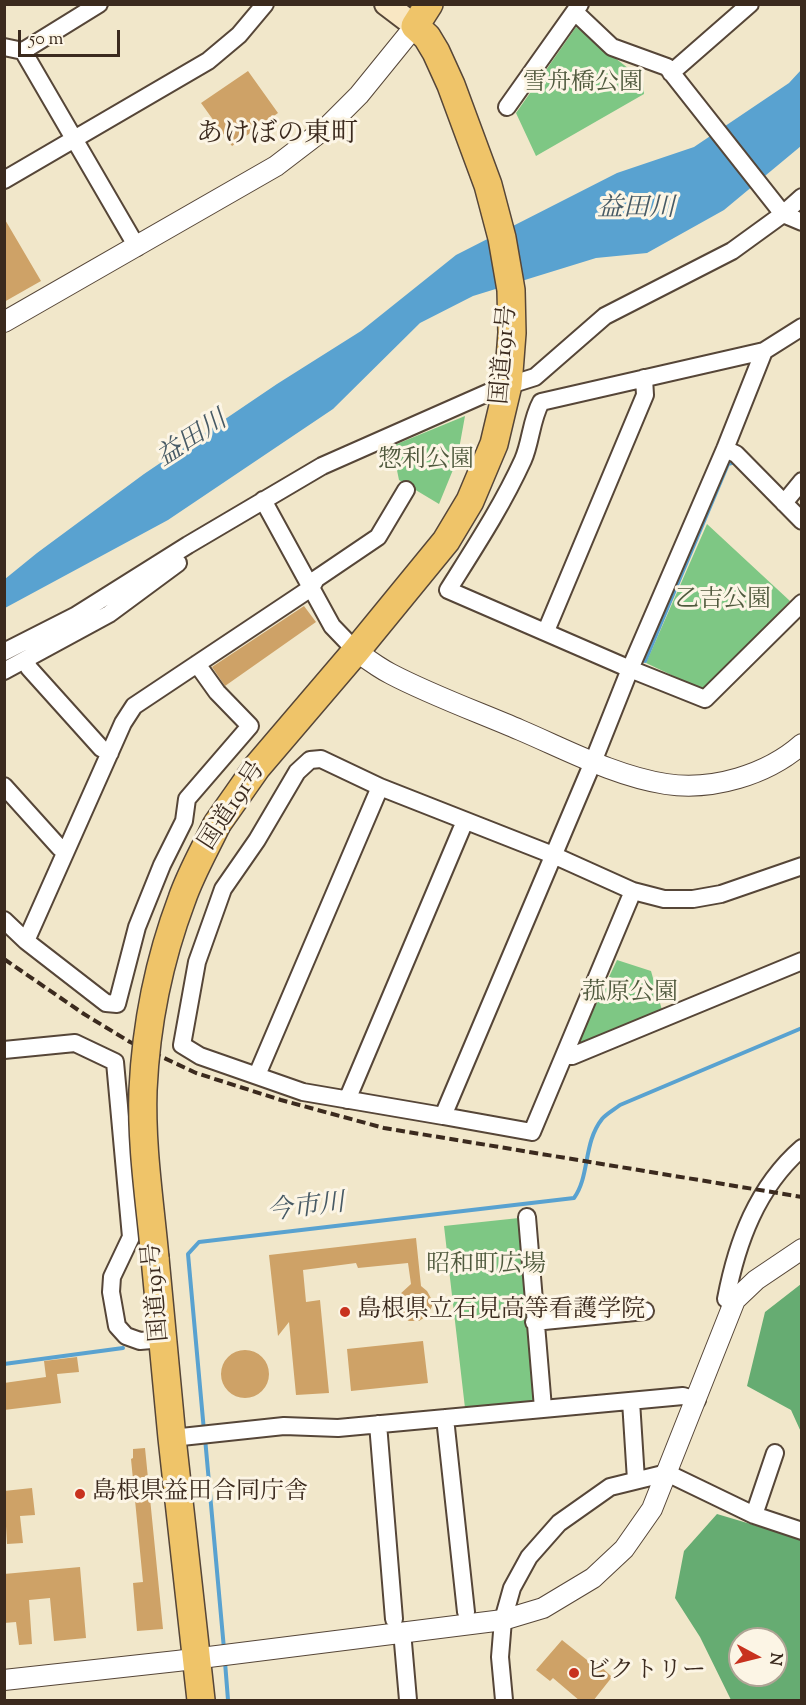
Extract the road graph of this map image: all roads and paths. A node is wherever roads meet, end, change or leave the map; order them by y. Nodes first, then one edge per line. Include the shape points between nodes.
1 (99, 4) edge
2 (264, 4) edge
3 (386, 4) edge
4 (750, 4) edge
5 (577, 8) edge
6 (422, 15) edge
7 (4, 47) edge
8 (23, 51) junction
9 (674, 78) junction
10 (507, 107) dead end
11 (75, 139) junction
12 (4, 180) edge
13 (801, 197) edge
14 (778, 208) junction
15 (801, 222) edge
16 (137, 247) junction
17 (4, 322) edge
18 (801, 327) edge
19 (764, 351) junction
20 (644, 378) junction
21 (508, 385) junction
22 (725, 449) junction
23 (801, 481) edge
24 (406, 490) dead end
25 (263, 500) junction
26 (784, 503) junction
27 (801, 521) edge
28 (188, 545) junction
29 (311, 588) junction
30 (801, 603) edge
31 (546, 631) junction
32 (356, 651) junction
33 (4, 652) edge
34 (26, 660) junction
35 (197, 664) junction
36 (630, 669) junction
37 (4, 671) edge
38 (801, 744) edge
39 (110, 753) junction
40 (593, 762) junction
41 (4, 786) edge
42 (380, 787) junction
43 (465, 821) junction
44 (65, 852) junction
45 (553, 855) junction
46 (801, 866) edge
47 (633, 891) junction
48 (4, 920) edge
49 (26, 941) junction
50 (801, 961) edge
51 (4, 1050) edge
52 (565, 1055) junction
53 (257, 1075) junction
54 (347, 1100) junction
55 (443, 1116) junction
56 (801, 1148) edge
57 (526, 1217) dead end
58 (801, 1249) edge
59 (735, 1300) junction
60 (645, 1311) dead end
61 (534, 1322) junction
62 (163, 1339) junction
63 (697, 1400) junction
64 (631, 1401) junction
65 (543, 1408) junction
66 (445, 1418) junction
67 (378, 1424) junction
68 (172, 1438) junction
69 (774, 1453) dead end
70 (668, 1473) junction
71 (636, 1480) junction
72 (754, 1515) junction
73 (801, 1532) edge
74 (466, 1612) dead end
75 (503, 1620) junction
76 (398, 1625) junction
77 (197, 1658) junction
78 (4, 1680) edge
79 (201, 1701) edge
80 (408, 1701) edge
81 (504, 1701) edge

1 - 8 street
2 - 11 street via 239,35 208,61
3 - 6 main road
4 - 9 street
5 - 9 street via 612,47 667,67
5 - 10 street
6 - 16 street via 359,95 327,127 276,166
6 - 21 highway, 国道191号 via 427,37 465,119 502,238 511,290
7 - 8 street
8 - 11 street
9 - 14 street
11 - 12 street
11 - 16 street
13 - 14 street
14 - 15 street
14 - 21 street via 732,251 605,316 535,378
16 - 17 street
18 - 19 street
19 - 20 street
19 - 22 street
20 - 31 street via 645,395
20 - 31 street via 541,402 524,457 494,518 448,590
21 - 25 street via 322,466
21 - 32 highway, 国道191号 via 494,444 470,501 446,541
22 - 26 street via 736,454
22 - 36 street
23 - 26 street
24 - 29 street via 378,537 316,579
25 - 28 street
25 - 29 street
26 - 27 street
28 - 33 street via 75,616
28 - 34 street via 185,557 109,614
29 - 32 street via 332,626
29 - 35 street
30 - 36 street via 705,699
31 - 36 street
32 - 40 street via 390,674
32 - 62 highway, 国道191号, bridge via 257,767 217,824 182,897 160,969 148,1026 143,1091 146,1168
34 - 37 street
34 - 39 street via 101,748
35 - 39 street via 134,706
35 - 49 street via 250,726 187,799 184,821 137,927 117,1004 106,1003
36 - 40 street
38 - 40 street via 775,763 742,777 704,785 667,784
39 - 44 street
40 - 45 street
41 - 44 street
42 - 43 street
42 - 53 street
42 - 53 street via 321,759 310,760 297,772 223,889 197,962 182,1045 200,1056
43 - 45 street
43 - 54 street
44 - 49 street
45 - 47 street
45 - 55 street
46 - 47 street via 721,894 693,899 664,899
47 - 52 street
48 - 49 street
50 - 52 street via 572,1056
51 - 62 street via 75,1043 115,1062 130,1237 112,1277 111,1292 117,1326 126,1336 140,1341
52 - 55 street via 532,1132
53 - 54 street via 303,1092
54 - 55 street
56 - 59 street via 764,1191 749,1222 733,1264 726,1299
57 - 61 street
58 - 59 street
59 - 63 street
60 - 61 street
61 - 65 street
62 - 68 highway, 国道191号
63 - 64 street via 683,1396
63 - 70 street
64 - 65 street
64 - 71 street
65 - 66 street
66 - 67 street
66 - 74 street
67 - 68 street via 338,1428 284,1426
67 - 76 street
68 - 77 highway, 国道191号
69 - 72 street
70 - 71 street
70 - 72 street
70 - 75 street via 652,1509 624,1549 593,1578 543,1608
71 - 75 street via 610,1487 559,1523 529,1557 512,1588
72 - 73 street
75 - 76 street
75 - 81 street via 500,1657
76 - 77 street
76 - 80 street
77 - 78 street
77 - 79 highway, 国道191号

